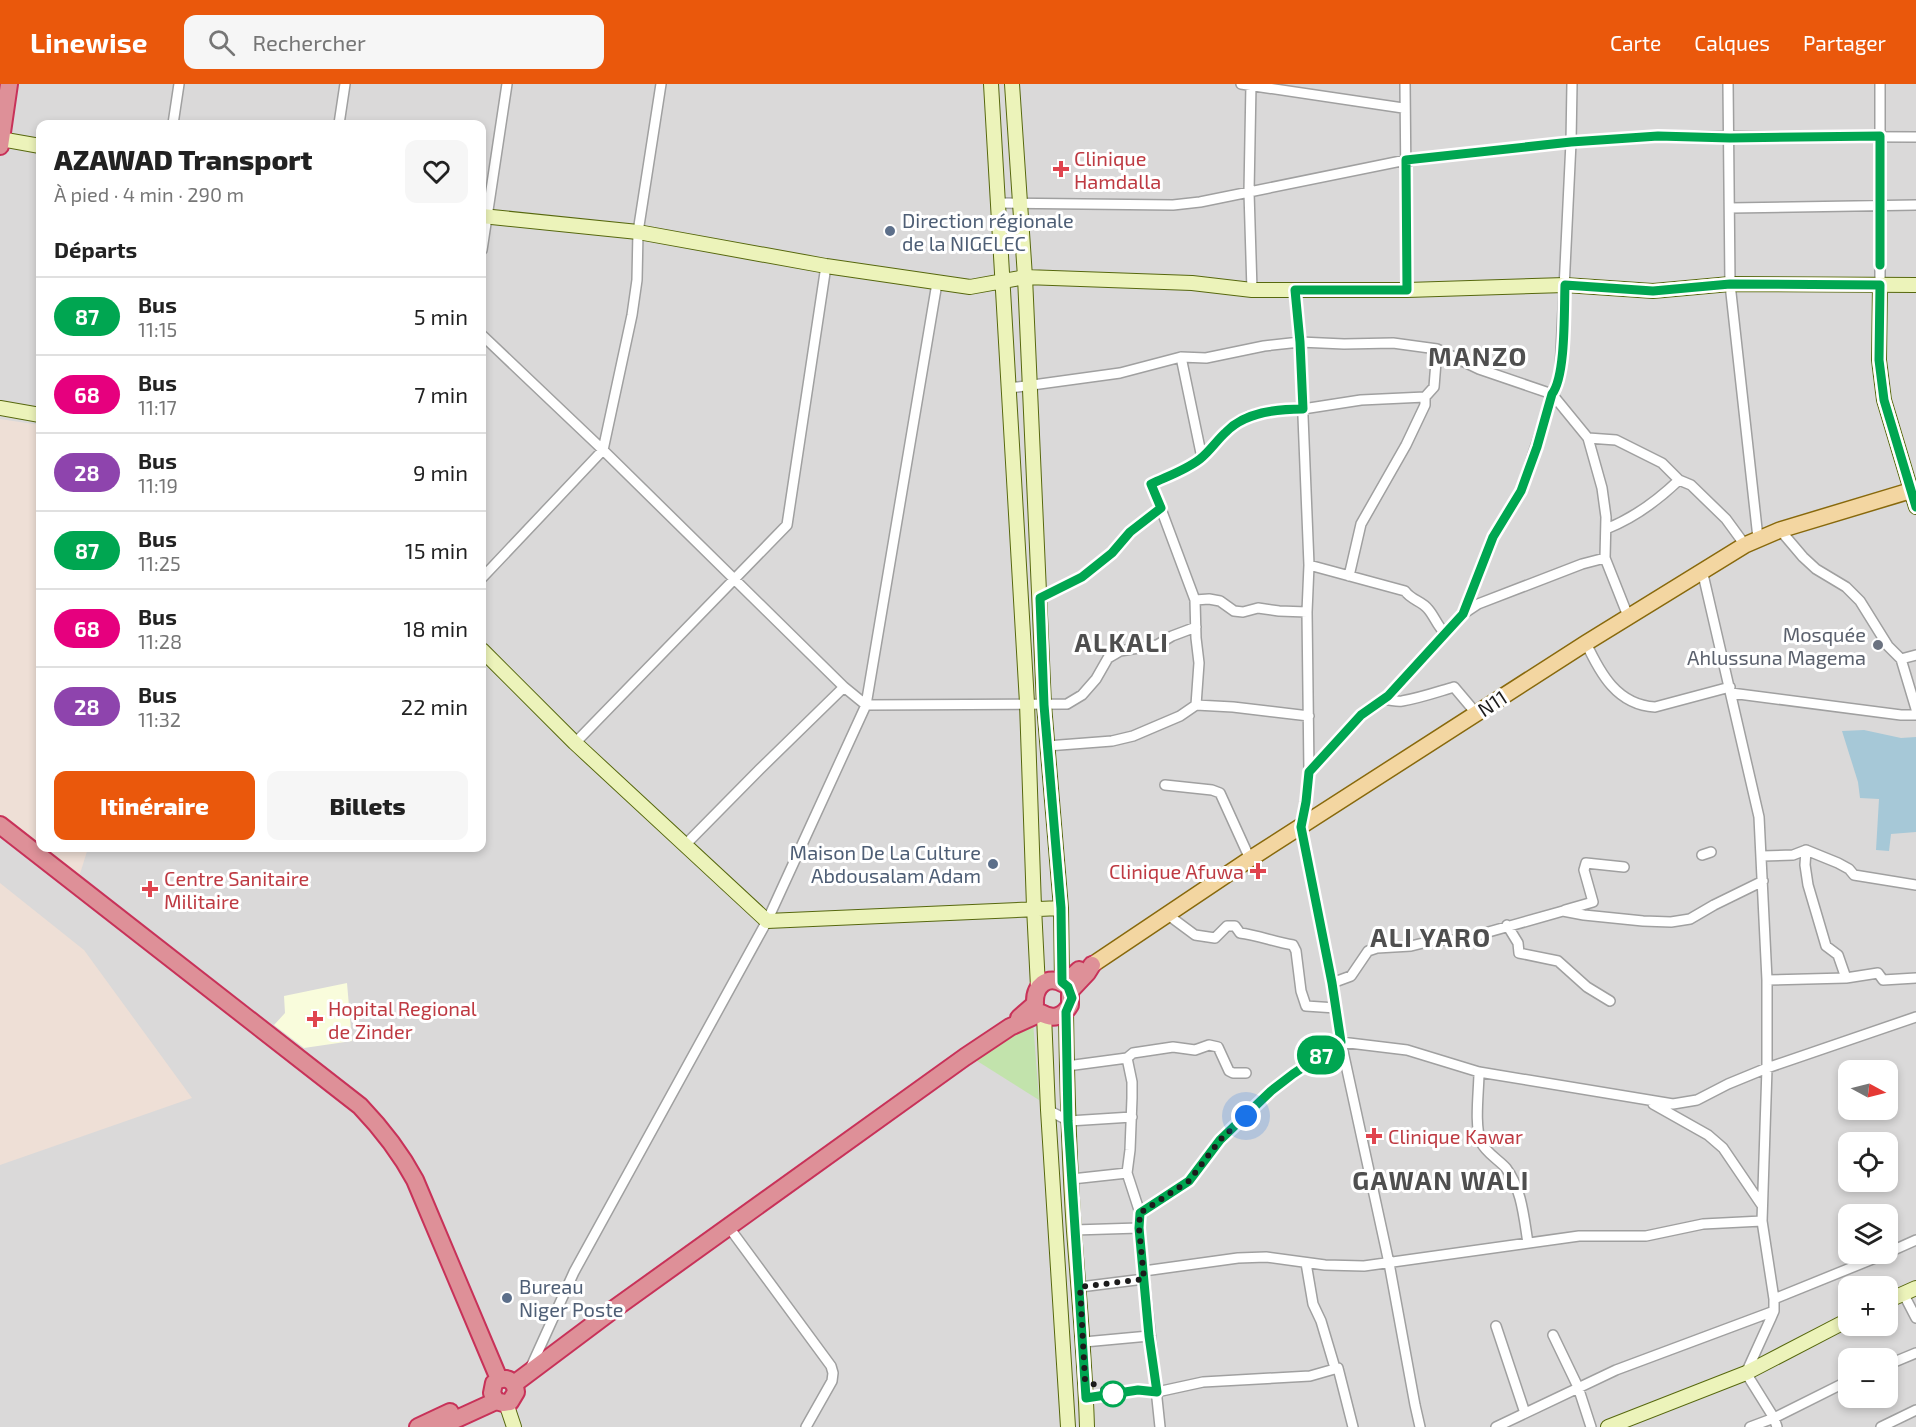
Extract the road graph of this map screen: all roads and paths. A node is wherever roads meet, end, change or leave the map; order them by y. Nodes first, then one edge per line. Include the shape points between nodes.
1 (9, 84) edge
2 (179, 84) edge
3 (345, 84) edge
4 (507, 84) edge
5 (661, 84) edge
6 (991, 84) edge
7 (1012, 84) edge
8 (1248, 84) edge
9 (1405, 84) edge
10 (1572, 84) edge
11 (1728, 84) edge
12 (1880, 84) edge
13 (1404, 108) junction
14 (174, 120) edge
15 (340, 120) edge
16 (1880, 136) junction
17 (1916, 137) edge
18 (1730, 138) junction
19 (0, 141) edge
20 (1571, 142) junction
21 (36, 146) edge
22 (1406, 160) junction
23 (1249, 192) junction
24 (999, 203) junction
25 (1020, 203) junction
26 (1879, 205) junction
27 (1916, 205) edge
28 (1730, 208) junction
29 (486, 211) edge
30 (486, 217) edge
31 (638, 232) junction
32 (826, 266) junction
33 (1025, 278) junction
34 (1002, 280) junction
35 (937, 283) junction
36 (1730, 284) junction
37 (1565, 285) junction
38 (1880, 285) junction
39 (1916, 285) edge
40 (1252, 290) junction
41 (1295, 290) junction
42 (1407, 290) junction
43 (486, 339) edge
44 (1300, 342) junction
45 (1437, 349) junction
46 (1180, 357) junction
47 (1029, 385) junction
48 (1010, 388) junction
49 (1552, 394) junction
50 (1425, 397) junction
51 (0, 408) edge
52 (1303, 409) junction
53 (36, 414) edge
54 (1588, 438) junction
55 (603, 450) junction
56 (1202, 458) junction
57 (1679, 480) junction
58 (1913, 489) edge
59 (1916, 507) edge
60 (1161, 508) junction
61 (1606, 529) junction
62 (1780, 530) junction
63 (1752, 542) junction
64 (1605, 558) junction
65 (1309, 565) junction
66 (1702, 570) junction
67 (486, 574) edge
68 (1349, 576) junction
69 (734, 580) junction
70 (1040, 598) junction
71 (1195, 600) junction
72 (1307, 612) junction
73 (1463, 614) junction
74 (1628, 616) junction
75 (1196, 627) junction
76 (1445, 633) junction
77 (1586, 643) junction
78 (486, 654) edge
79 (1916, 655) edge
80 (1901, 659) junction
81 (844, 687) junction
82 (1731, 690) junction
83 (1380, 701) junction
84 (1027, 703) junction
85 (866, 705) junction
86 (1044, 705) junction
87 (1196, 705) junction
88 (1916, 709) edge
89 (1476, 713) junction
90 (1916, 713) edge
91 (1309, 716) junction
92 (575, 743) junction
93 (1047, 746) junction
94 (1309, 772) junction
95 (1165, 785) dead end
96 (0, 825) edge
97 (1301, 827) junction
98 (0, 835) edge
99 (686, 844) junction
100 (1806, 850) junction
101 (1762, 856) junction
102 (1250, 859) junction
103 (1624, 867) dead end
104 (1763, 881) junction
105 (1916, 885) edge
106 (1034, 908) junction
107 (1061, 908) junction
108 (103, 911) junction
109 (1563, 911) junction
110 (1168, 915) junction
111 (767, 921) junction
112 (1507, 925) junction
113 (1092, 965) joint
114 (1846, 978) junction
115 (1916, 978) edge
116 (1767, 980) junction
117 (1332, 983) junction
118 (1065, 986) junction
119 (1038, 987) junction
120 (1610, 1001) dead end
121 (1336, 1008) junction
122 (1040, 1011) junction
123 (1066, 1012) junction
124 (1916, 1017) edge
125 (1341, 1042) junction
126 (1127, 1058) junction
127 (1067, 1066) junction
128 (1767, 1068) junction
129 (1246, 1072) dead end
130 (1479, 1072) junction
131 (1648, 1101) junction
132 (1048, 1110) junction
133 (1132, 1117) junction
134 (1068, 1121) junction
135 (1127, 1173) junction
136 (1072, 1179) junction
137 (1761, 1204) junction
138 (1140, 1213) junction
139 (1762, 1221) junction
140 (728, 1226) junction
141 (1139, 1228) junction
142 (1074, 1230) junction
143 (1916, 1240) edge
144 (1527, 1243) junction
145 (1898, 1248) edge
146 (1306, 1263) junction
147 (1389, 1263) junction
148 (1861, 1264) edge
149 (1144, 1275) junction
150 (1080, 1287) junction
151 (1910, 1291) edge
152 (1774, 1299) junction
153 (1774, 1311) junction
154 (1916, 1318) edge
155 (1838, 1325) edge
156 (1496, 1326) dead end
157 (1553, 1335) dead end
158 (1149, 1336) junction
159 (1084, 1342) junction
160 (1916, 1353) edge
161 (1898, 1360) edge
162 (1338, 1368) junction
163 (1746, 1373) junction
164 (1578, 1387) junction
165 (1838, 1387) edge
166 (504, 1388) junction
167 (1157, 1392) junction
168 (1086, 1398) junction
169 (1916, 1410) edge
170 (1525, 1413) junction
171 (1776, 1422) edge
172 (418, 1427) edge
173 (439, 1427) edge
174 (514, 1427) edge
175 (806, 1427) edge
176 (1068, 1427) edge
177 (1087, 1427) edge
178 (1160, 1427) edge
179 (1353, 1427) edge
180 (1420, 1427) edge
181 (1496, 1427) edge
182 (1591, 1427) edge
183 (1608, 1427) edge
184 (1750, 1427) edge
185 (1881, 1427) edge

1 - 19 highway
2 - 14 street
3 - 15 street
4 - 29 street
5 - 31 street
6 - 24 street
7 - 25 street
8 - 13 street
8 - 23 street
9 - 13 street
10 - 20 street
11 - 18 street
12 - 16 street
13 - 22 street
16 - 17 street
16 - 18 street
16 - 26 street
18 - 20 street via 1658,136
18 - 28 street
19 - 21 street
20 - 22 street
20 - 37 street
22 - 23 street
22 - 42 street
23 - 25 street via 1173,205
23 - 40 street
24 - 25 street
24 - 34 street
25 - 33 street
26 - 27 street
26 - 28 street
26 - 38 street
28 - 36 street
30 - 31 street
31 - 32 street
31 - 55 street via 638,280
32 - 35 street
32 - 69 street via 787,525
33 - 34 street
33 - 40 street via 1192,283
33 - 47 street
34 - 35 street via 970,287
34 - 48 street
35 - 85 street
36 - 37 street via 1653,291
36 - 38 street
36 - 63 street
37 - 42 street
37 - 49 street via 1560,373
38 - 39 street
38 - 58 street via 1879,360 1884,400
40 - 41 street
41 - 42 street
41 - 44 street
43 - 55 street
44 - 45 street via 1393,343
44 - 46 street via 1206,358
44 - 52 street
45 - 49 street via 1479,369
45 - 50 street via 1434,387
46 - 47 street via 1120,373
46 - 56 street
47 - 48 street
47 - 70 street
48 - 84 street
49 - 54 street
49 - 73 street via 1521,491 1493,537
50 - 52 street via 1361,400
50 - 68 street via 1406,445 1358,531
51 - 53 street
52 - 56 street via 1283,409 1241,420
52 - 65 street
54 - 57 street via 1616,440 1662,463
54 - 61 street via 1602,488
55 - 67 street
55 - 69 street
56 - 60 street via 1151,484
57 - 61 street via 1640,511
57 - 63 street via 1691,485
58 - 59 street
58 - 62 main road, N11
60 - 70 street via 1082,577
60 - 71 street
61 - 64 street
62 - 63 main road, N11
62 - 80 street via 1816,569 1846,587 1860,601 1888,646
63 - 66 main road, N11
64 - 73 street via 1478,604
64 - 74 street
65 - 68 street
65 - 72 street
66 - 74 main road, N11
66 - 82 street
68 - 76 street via 1405,591 1426,606
69 - 81 street
69 - 92 street
70 - 86 street
71 - 72 street via 1220,601 1243,612 1258,608
71 - 75 street
72 - 91 street
73 - 76 street
74 - 77 main road, N11
75 - 86 street via 1157,645 1120,651 1108,658 1096,680 1072,703
75 - 87 street
76 - 83 street
77 - 82 street via 1601,675 1633,702 1646,707
77 - 89 main road, N11
78 - 92 street
79 - 80 street
80 - 88 street
81 - 85 street
81 - 99 street
82 - 90 street via 1901,715
82 - 101 street via 1754,789
83 - 89 street via 1422,697 1454,687
83 - 94 street via 1361,715
84 - 85 street
84 - 86 street
84 - 106 street
85 - 111 street
86 - 93 street
87 - 91 street
87 - 93 street via 1133,736
89 - 97 main road, N11
91 - 94 street
92 - 99 street
93 - 107 street
94 - 97 street
95 - 102 street via 1220,793
96 - 108 highway
97 - 102 main road, N11
97 - 117 street
98 - 108 highway
99 - 111 street
100 - 101 street via 1793,855
100 - 105 street via 1854,874
100 - 114 street via 1808,885 1826,946 1838,955
101 - 104 street
102 - 110 main road, N11
103 - 109 street via 1586,863 1584,870 1593,902
104 - 109 street via 1680,921
104 - 116 street
106 - 107 street
106 - 111 street
106 - 119 street
107 - 118 street
108 - 166 highway via 360,1106 382,1129 415,1180
109 - 112 street
110 - 113 main road, N11
110 - 121 street via 1195,935 1215,938 1227,926 1235,926 1240,933 1293,945 1306,1006
111 - 166 street via 574,1272
112 - 117 street via 1460,940 1377,948 1368,951 1351,976
112 - 120 street via 1518,943 1519,953 1558,961
113 - 118 highway via 1087,973
114 - 115 street via 1878,973 1883,980
114 - 116 street
116 - 128 street
117 - 121 street
118 - 119 highway via 1049,980
118 - 123 highway via 1070,1005
119 - 122 highway via 1035,995
121 - 125 street
122 - 123 highway via 1056,1017
122 - 132 street
122 - 140 highway via 965,1057
123 - 127 street
124 - 128 street
125 - 130 street via 1407,1050
125 - 138 street via 1271,1091 1220,1140 1189,1181
125 - 147 street
126 - 127 street
126 - 129 street via 1133,1053 1173,1047 1218,1047 1229,1071
126 - 133 street
127 - 134 street
128 - 131 street via 1697,1100 1673,1104
128 - 137 street
130 - 131 street
130 - 144 street via 1481,1144 1507,1169 1515,1184
131 - 137 street via 1723,1148
132 - 134 street
132 - 176 street
133 - 134 street
133 - 135 street
134 - 136 street
135 - 136 street
135 - 138 street
136 - 142 street
137 - 139 street
138 - 141 street
139 - 144 street via 1703,1224 1646,1236 1579,1236
139 - 152 street
140 - 166 highway
140 - 175 street via 831,1366 832,1381
141 - 142 street
141 - 149 street
142 - 150 street
143 - 145 street
144 - 147 street
146 - 147 street
146 - 149 street via 1257,1257
146 - 162 street via 1313,1304
147 - 180 street
148 - 152 street
149 - 150 street
149 - 158 street
150 - 159 street
151 - 154 street
152 - 153 street
153 - 163 street
153 - 164 street
155 - 163 street
156 - 170 street
157 - 164 street
158 - 159 street
158 - 167 street
159 - 168 street
160 - 161 street
162 - 167 street via 1310,1376 1203,1382
162 - 179 street
163 - 171 street
163 - 183 street
164 - 170 street
164 - 182 street
165 - 171 street
166 - 172 highway
166 - 173 highway
166 - 174 street
167 - 168 street via 1138,1390
167 - 178 street
168 - 177 street
169 - 185 street
170 - 181 street
171 - 184 street

